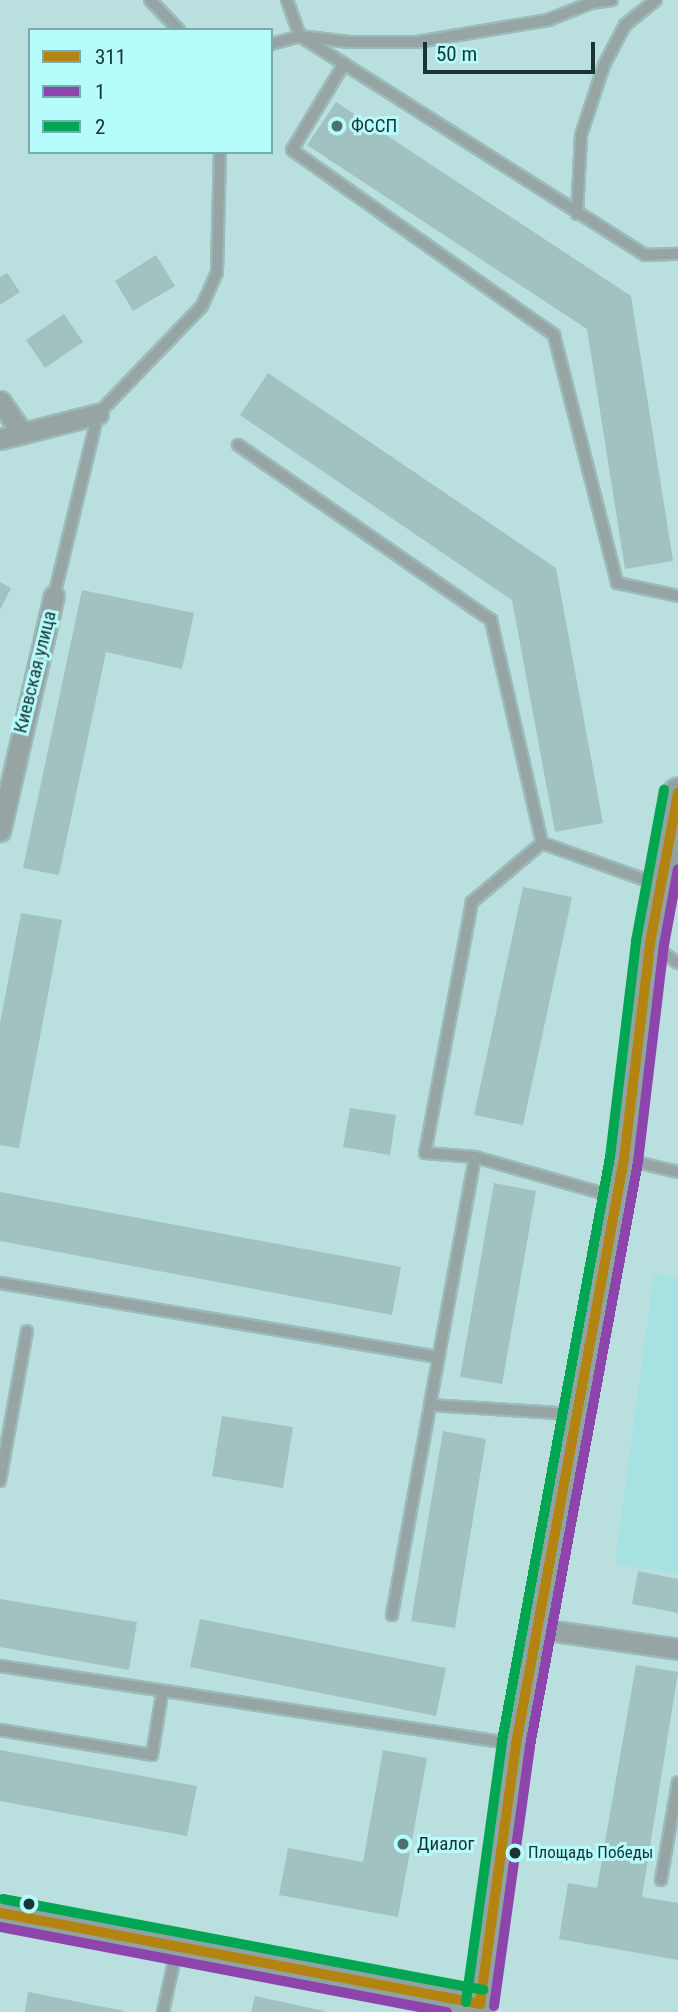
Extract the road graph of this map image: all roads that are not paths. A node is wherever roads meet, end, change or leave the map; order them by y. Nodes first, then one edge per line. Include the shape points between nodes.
1 (150, 0) edge
2 (287, 0) edge
3 (612, 0) edge
4 (656, 0) edge
5 (177, 28) edge
6 (300, 36) junction
7 (273, 43) edge
8 (344, 64) junction
9 (220, 154) edge
10 (578, 214) junction
11 (678, 254) edge
12 (0, 401) edge
13 (98, 414) junction
14 (22, 433) junction
15 (0, 439) edge
16 (238, 445) dead end
17 (54, 596) joint
18 (678, 596) edge
19 (678, 793) edge
20 (0, 831) edge
21 (541, 843) junction
22 (661, 885) junction
23 (650, 943) junction
24 (678, 963) edge
25 (475, 1157) junction
26 (624, 1159) junction
27 (678, 1172) edge
28 (615, 1197) junction
29 (0, 1283) edge
30 (27, 1331) dead end
31 (439, 1357) junction
32 (430, 1405) junction
33 (575, 1414) junction
34 (0, 1481) edge
35 (392, 1615) dead end
36 (540, 1629) junction
37 (678, 1649) edge
38 (0, 1666) edge
39 (162, 1694) junction
40 (0, 1730) edge
41 (516, 1744) junction
42 (678, 1782) edge
43 (661, 1880) dead end
44 (0, 1913) edge
45 (177, 1947) junction
46 (480, 2008) edge
47 (163, 2012) edge

1 - 5 lane
2 - 6 lane
3 - 6 lane via 548,20 417,42
4 - 10 lane via 625,25 604,65 581,135
6 - 7 lane
6 - 8 lane
8 - 10 lane
8 - 18 lane via 292,150 554,335 617,583
9 - 13 lane via 217,272 202,306
10 - 11 lane via 645,255
12 - 14 street
13 - 14 street
13 - 17 lane
14 - 15 street
16 - 21 lane via 491,620
17 - 20 street, Киевская улица
19 - 22 main road
21 - 22 lane
21 - 25 lane via 472,902 425,1153
22 - 23 main road
23 - 24 lane
23 - 26 main road
25 - 28 lane
25 - 31 lane
26 - 27 lane
26 - 28 main road
28 - 33 main road
29 - 31 lane
30 - 34 lane
31 - 32 lane
32 - 33 lane
32 - 35 lane
33 - 36 main road
36 - 37 street
36 - 41 main road
38 - 39 lane
39 - 40 lane via 152,1755
39 - 41 lane
41 - 46 main road
42 - 43 lane
44 - 45 main road
45 - 46 main road
45 - 47 lane

